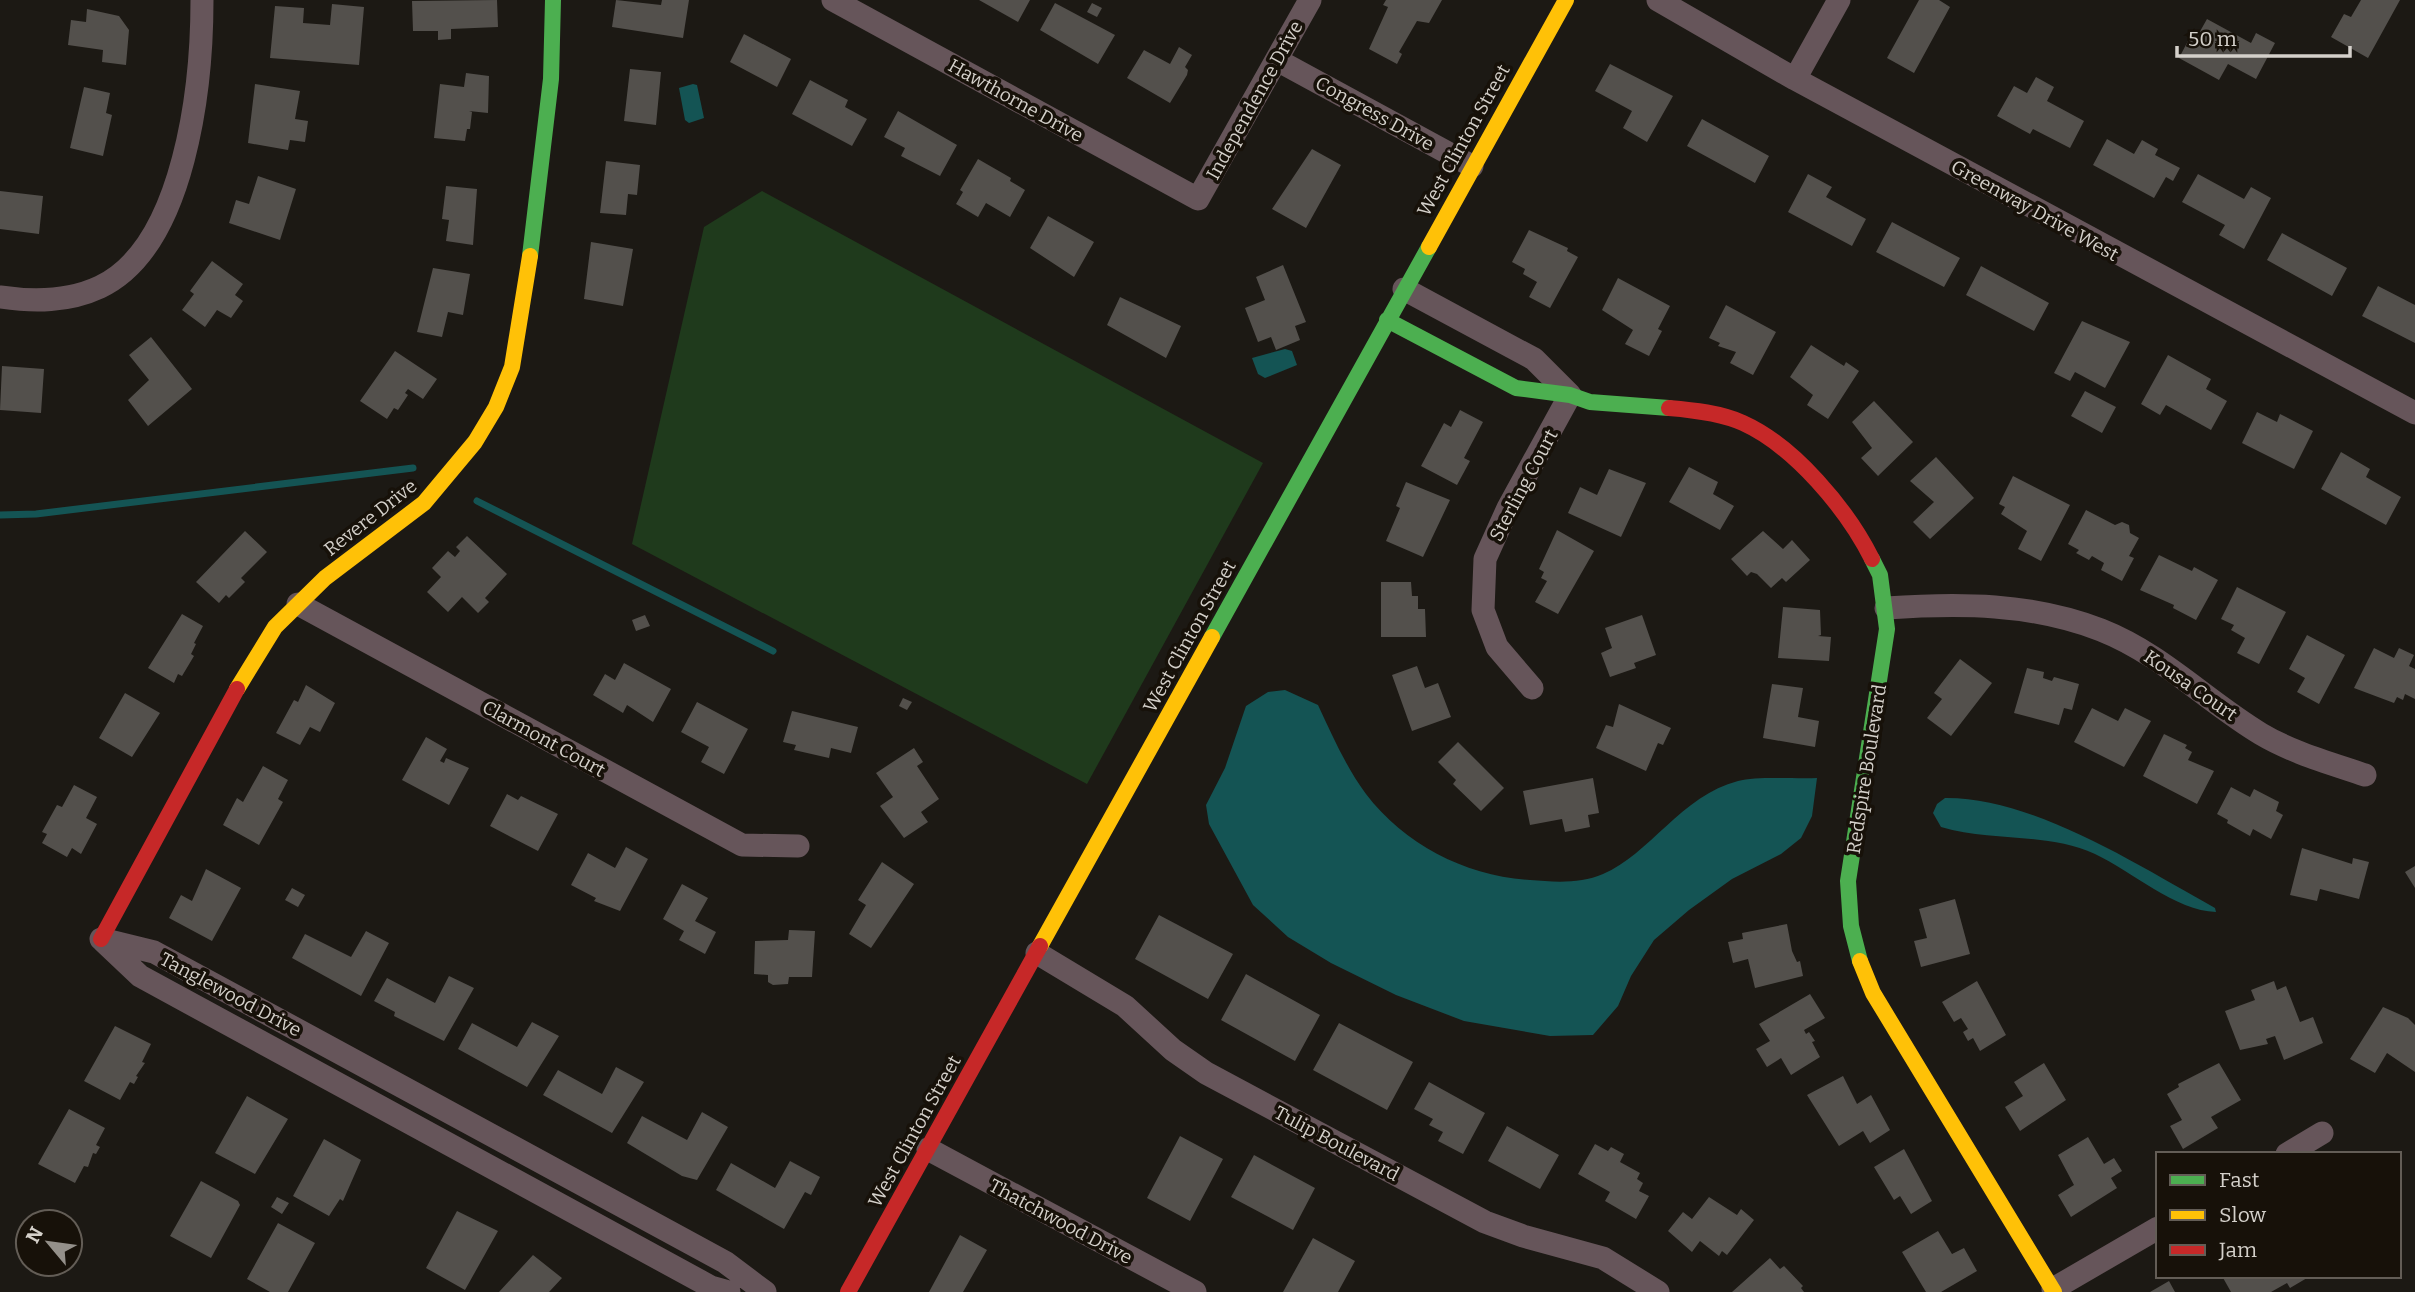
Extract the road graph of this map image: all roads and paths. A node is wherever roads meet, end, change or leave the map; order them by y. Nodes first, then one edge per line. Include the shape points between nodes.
1 (202, 0) edge
2 (552, 0) edge
3 (833, 0) edge
4 (1310, 0) edge
5 (1566, 0) edge
6 (1658, 0) edge
7 (1839, 0) edge
8 (1277, 60) junction
9 (1795, 79) junction
10 (1472, 166) junction
11 (1198, 199) joint
12 (1404, 289) junction
13 (0, 297) edge
14 (1387, 320) junction
15 (1570, 395) junction
16 (2415, 414) edge
17 (298, 604) junction
18 (1886, 608) junction
19 (1532, 688) dead end
20 (2365, 775) dead end
21 (797, 846) dead end
22 (101, 939) junction
23 (1037, 953) junction
24 (2322, 1133) dead end
25 (928, 1149) junction
26 (2290, 1152) edge
27 (2156, 1229) edge
28 (2054, 1290) edge
29 (729, 1292) edge
30 (765, 1292) edge
31 (848, 1292) edge
32 (1195, 1292) edge
33 (1658, 1292) edge

1 - 13 street via 196,101 183,156 150,240 130,265 102,286 76,296 48,301
2 - 17 street, Revere Drive via 551,79 525,298 512,367 496,407 475,442 424,503
3 - 11 street, Hawthorne Drive
4 - 8 street, Independence Drive
5 - 10 street, West Clinton Street
6 - 9 street, Greenway Drive West
7 - 9 street
8 - 10 street, Congress Drive
8 - 11 street, Independence Drive
9 - 16 street, Greenway Drive West
10 - 12 street, West Clinton Street
12 - 14 street, West Clinton Street
12 - 15 street via 1534,359
14 - 15 street, Redspire Boulevard via 1516,388
14 - 23 street, West Clinton Street
15 - 18 street, Redspire Boulevard via 1590,402 1694,410 1743,423 1768,438 1831,497 1864,543 1880,575
15 - 19 street, Sterling Court via 1485,559 1483,610 1497,648
17 - 21 street, Clarmont Court via 742,845
17 - 22 street, Revere Drive via 255,656
18 - 20 street, Kousa Court via 1996,606 2102,630 2152,655 2262,734
18 - 28 street, Redspire Boulevard via 1887,629 1848,881 1847,918 1854,950 1873,993
22 - 29 street, Tanglewood Drive via 140,976 711,1287
22 - 30 street, Tanglewood Drive via 154,952 725,1262
23 - 25 street, West Clinton Street
23 - 33 street, Tulip Boulevard via 1125,1006 1206,1073 1485,1222 1603,1258
24 - 26 street
25 - 31 street, West Clinton Street
25 - 32 street, Thatchwood Drive
27 - 28 street

